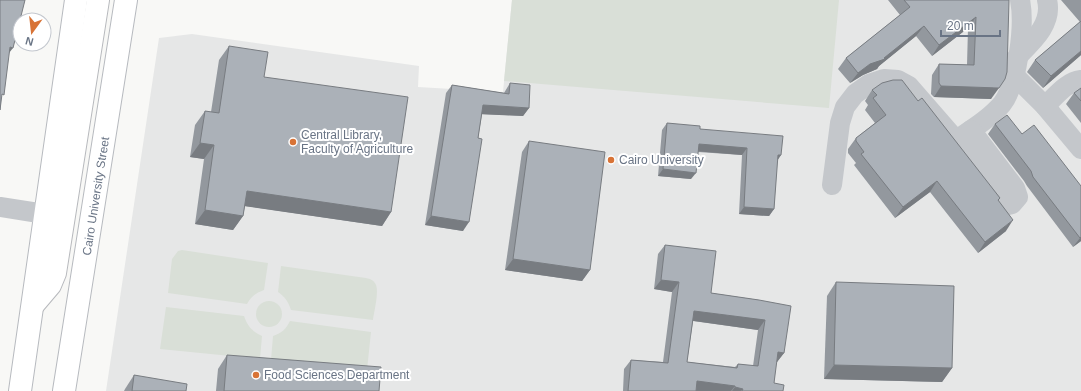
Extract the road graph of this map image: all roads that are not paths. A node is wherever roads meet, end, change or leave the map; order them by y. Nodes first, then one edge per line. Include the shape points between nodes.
1 (76, 0) edge
2 (98, 0) edge
3 (126, 0) edge
4 (1020, 0) edge
5 (1047, 0) edge
6 (1016, 66) junction
7 (1081, 80) edge
8 (1046, 106) junction
9 (964, 135) junction
10 (1081, 149) edge
11 (832, 185) dead end
12 (1003, 188) dead end
13 (0, 207) edge
14 (45, 214) junction
15 (33, 305) junction
16 (20, 391) edge
17 (64, 391) edge

1 - 14 main road
2 - 15 main road via 55,273 50,285
3 - 17 main road, Cairo University Street
4 - 6 street via 1022,24
5 - 6 street via 1048,14 1045,24
6 - 8 street
6 - 9 street via 1010,89 1003,102 994,113
7 - 8 street via 1065,87
8 - 10 street
9 - 11 street via 909,86 898,80 884,79 869,84 855,94 845,107 840,123
9 - 12 street
13 - 14 street
14 - 15 main road
15 - 16 main road

